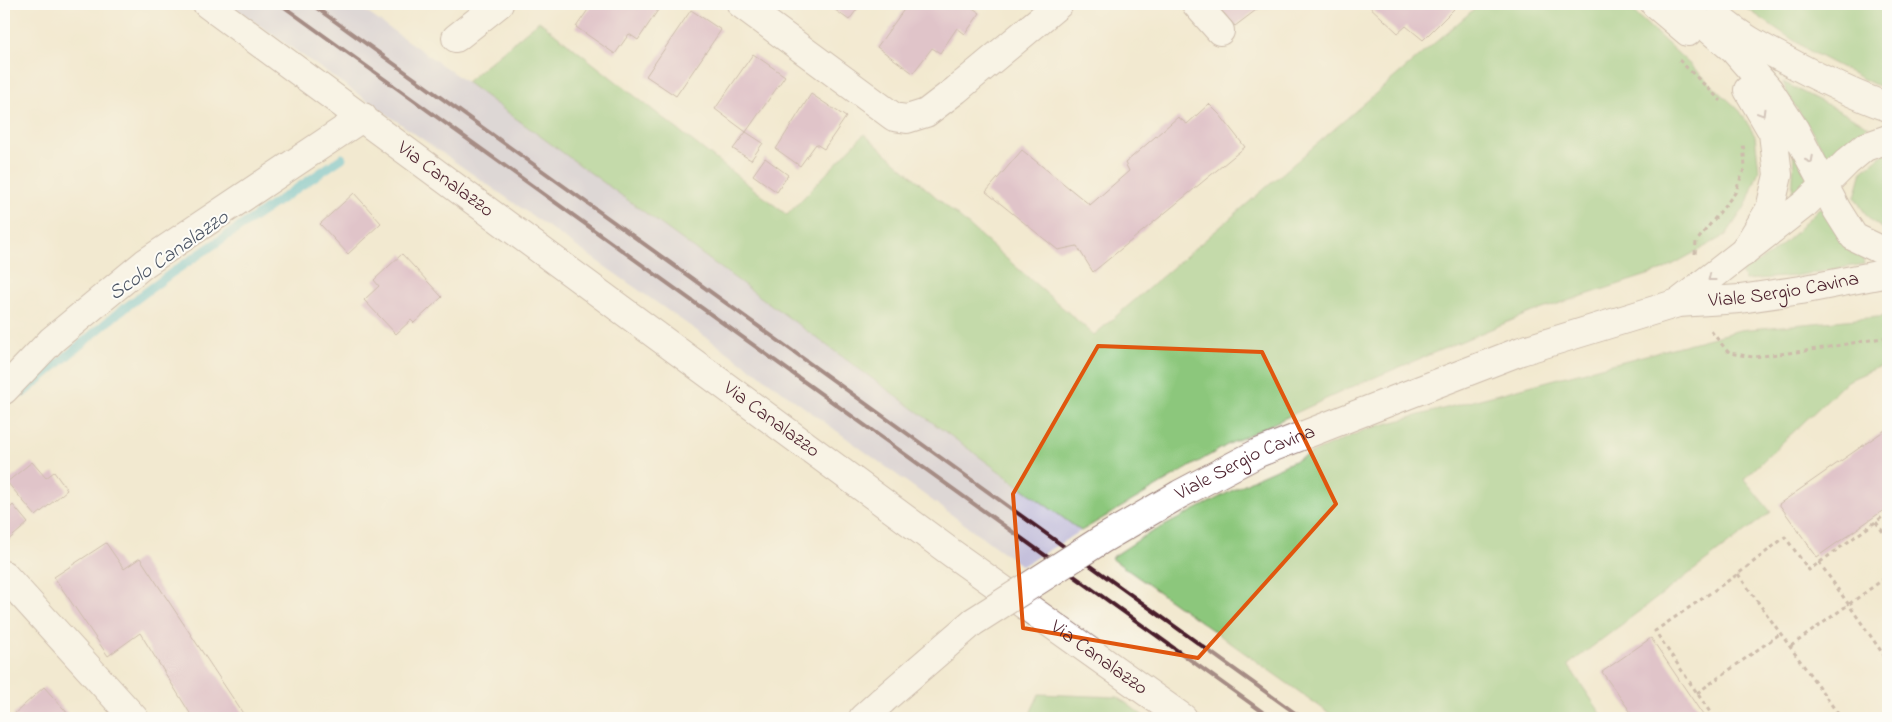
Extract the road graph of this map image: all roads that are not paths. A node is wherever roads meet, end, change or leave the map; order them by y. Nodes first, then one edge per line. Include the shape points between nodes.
1 (207, 4) edge
2 (741, 4) edge
3 (1060, 4) edge
4 (1196, 4) edge
5 (1655, 4) edge
6 (1679, 4) edge
7 (1703, 4) edge
8 (484, 7) edge
9 (1730, 27) junction
10 (1220, 30) dead end
11 (456, 38) dead end
12 (1888, 108) edge
13 (364, 118) junction
14 (1888, 124) edge
15 (1888, 139) edge
16 (1823, 185) junction
17 (1888, 250) edge
18 (1743, 253) junction
19 (1888, 273) edge
20 (1678, 302) junction
21 (4, 390) edge
22 (4, 575) edge
23 (134, 718) edge
24 (863, 718) edge
25 (1182, 718) edge

1 - 13 street, Via Canalazzo
2 - 3 street via 894,117 907,119 926,113 941,102
4 - 10 street
5 -> 18 street via 1744,84 1773,132 1778,175 1770,209
6 -> 16 street via 1734,50 1769,90 1795,130
7 - 9 street
8 - 11 street
9 - 12 street via 1827,82
9 - 14 street via 1809,87
13 - 21 street via 145,263 52,340
13 - 25 street, Via Canalazzo via 953,554
15 - 16 street, Viale Sergio Cavina via 1865,147
16 - 17 street, Viale Sergio Cavina via 1854,237
16 - 18 street, Viale Sergio Cavina
18 -> 20 street, Viale Sergio Cavina
19 - 20 street, Viale Sergio Cavina via 1792,292
20 - 24 street, Viale Sergio Cavina, bridge via 1521,352 1258,453 1101,540 973,622
22 - 23 street

